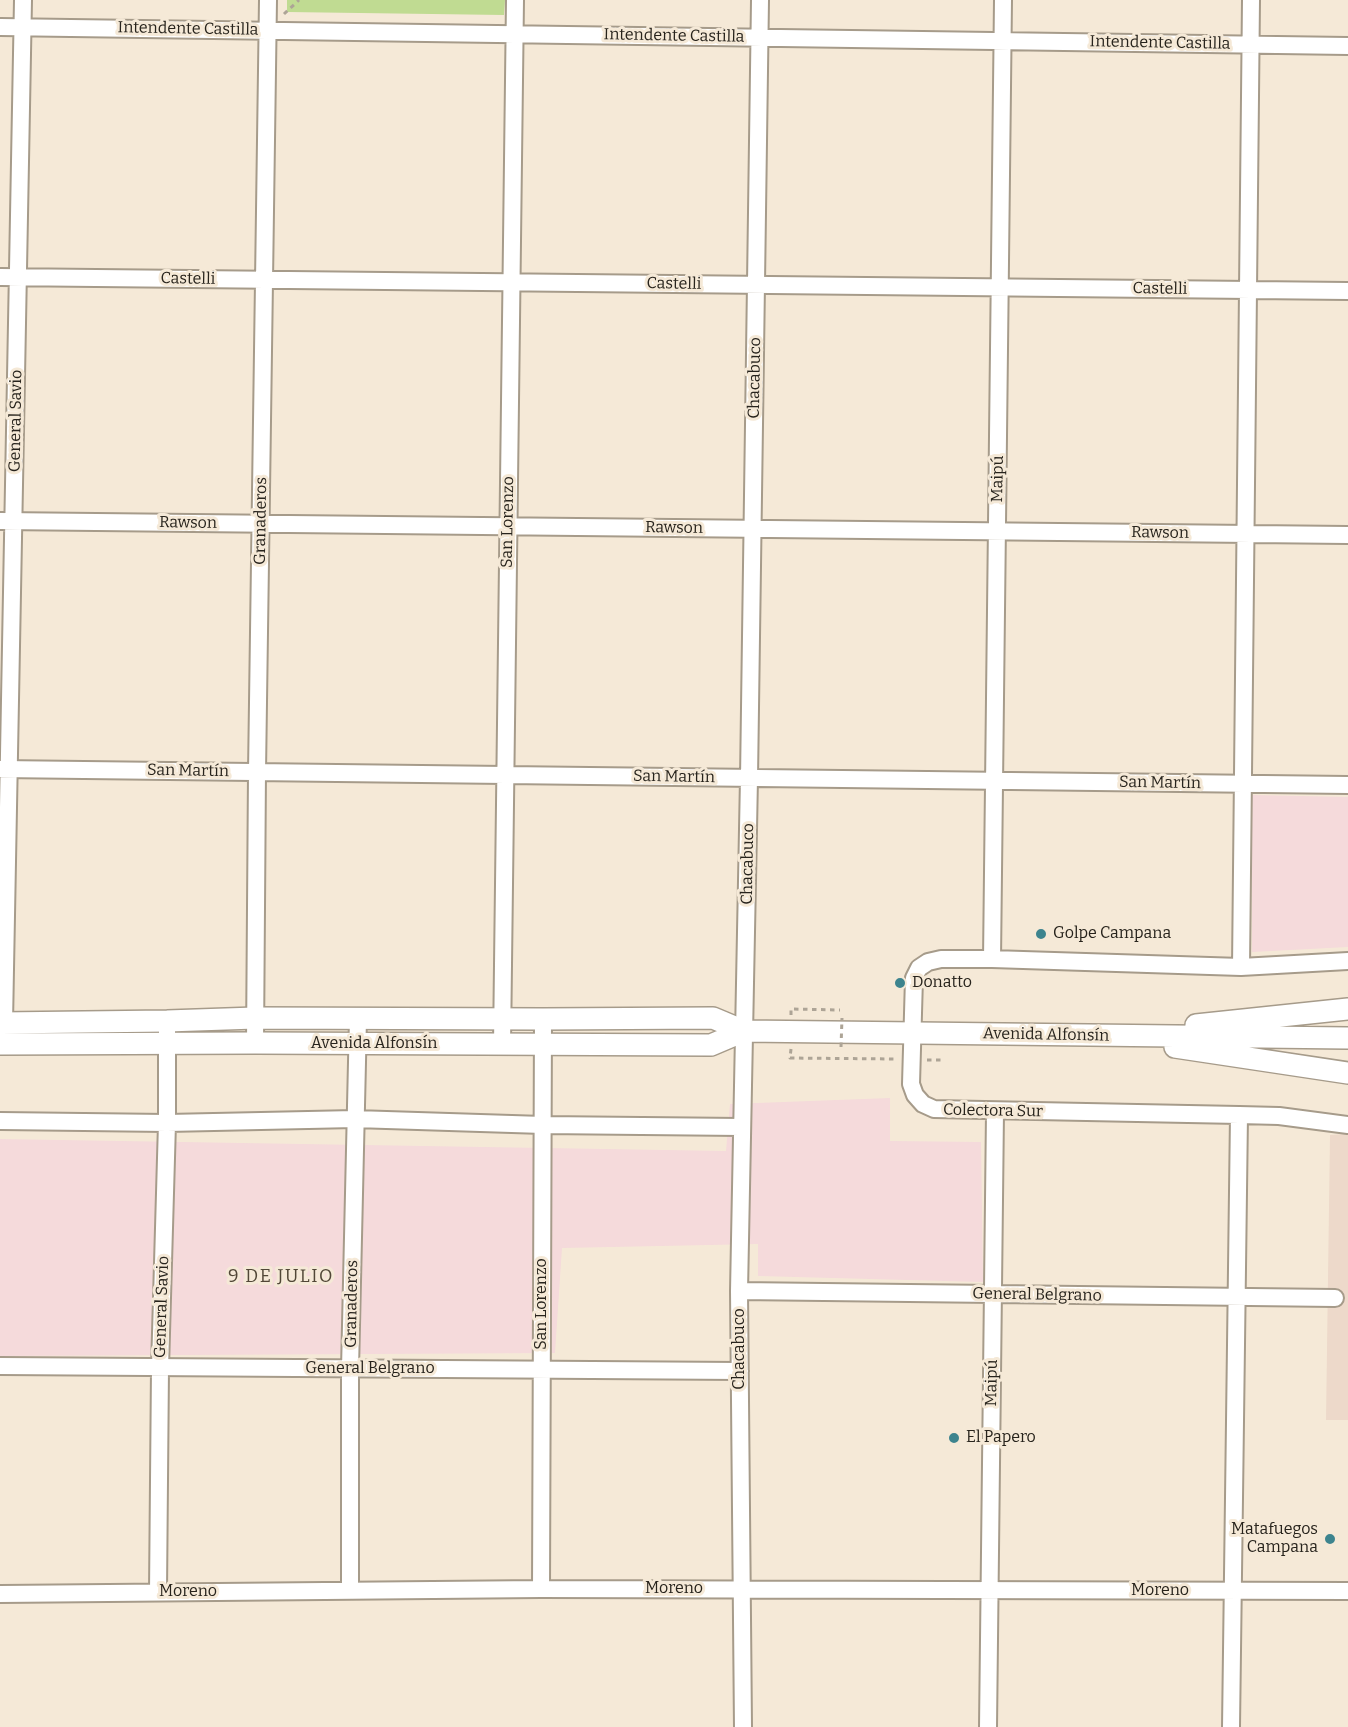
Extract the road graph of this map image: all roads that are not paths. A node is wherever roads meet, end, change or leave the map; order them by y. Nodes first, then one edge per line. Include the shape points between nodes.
1 (23, 0) edge
2 (268, 0) edge
3 (515, 0) edge
4 (760, 0) edge
5 (1003, 0) edge
6 (1251, 0) edge
7 (0, 27) edge
8 (23, 27) junction
9 (268, 31) junction
10 (515, 34) junction
11 (760, 38) junction
12 (1003, 41) junction
13 (1250, 45) junction
14 (1348, 46) edge
15 (0, 277) edge
16 (19, 277) junction
17 (264, 279) junction
18 (512, 282) junction
19 (756, 285) junction
20 (1000, 287) junction
21 (1248, 290) junction
22 (1348, 291) edge
23 (7, 521) edge
24 (261, 524) junction
25 (508, 526) junction
26 (753, 529) junction
27 (997, 531) junction
28 (1245, 534) junction
29 (1348, 535) edge
30 (4, 769) edge
31 (257, 772) junction
32 (505, 775) junction
33 (749, 778) junction
34 (994, 781) junction
35 (1243, 783) junction
36 (1348, 785) edge
37 (992, 959) junction
38 (1348, 961) edge
39 (1241, 967) junction
40 (1348, 1009) edge
41 (255, 1018) junction
42 (357, 1018) junction
43 (502, 1018) junction
44 (543, 1019) junction
45 (167, 1021) junction
46 (2, 1023) edge
47 (744, 1031) junction
48 (911, 1034) junction
49 (1103, 1036) junction
50 (1348, 1038) edge
51 (255, 1043) junction
52 (357, 1043) junction
53 (0, 1044) edge
54 (167, 1044) junction
55 (501, 1045) junction
56 (543, 1045) junction
57 (1348, 1073) edge
58 (995, 1112) junction
59 (1239, 1114) junction
60 (355, 1119) junction
61 (0, 1121) edge
62 (167, 1123) junction
63 (543, 1125) junction
64 (1348, 1125) edge
65 (741, 1127) junction
66 (740, 1291) junction
67 (993, 1294) junction
68 (1237, 1297) junction
69 (1335, 1298) dead end
70 (0, 1366) edge
71 (160, 1368) junction
72 (350, 1369) junction
73 (542, 1370) junction
74 (740, 1371) junction
75 (541, 1589) junction
76 (742, 1590) junction
77 (989, 1590) junction
78 (350, 1591) junction
79 (1233, 1591) junction
80 (1348, 1591) edge
81 (158, 1592) junction
82 (0, 1594) edge
83 (743, 1727) edge
84 (988, 1727) edge
85 (1232, 1727) edge

1 - 8 street, General Savio
2 - 9 street, Granaderos
3 - 10 street, San Lorenzo
4 - 11 street, Chacabuco
5 - 12 street, Maipú
6 - 13 street
7 - 8 street, Intendente Castilla
8 - 9 street, Intendente Castilla
8 - 16 street, General Savio
9 - 10 street, Intendente Castilla
9 - 17 street, Granaderos
10 - 11 street, Intendente Castilla
10 - 18 street, San Lorenzo
11 - 12 street, Intendente Castilla
11 - 19 street, Chacabuco
12 - 13 street, Intendente Castilla
12 - 20 street, Maipú
13 - 14 street, Intendente Castilla
13 - 21 street
15 - 16 street, Castelli
16 - 17 street, Castelli
16 - 23 street, General Savio
17 - 18 street, Castelli
17 - 24 street, Granaderos
18 - 19 street, Castelli
18 - 25 street, San Lorenzo
19 - 20 street, Castelli
19 - 26 street, Chacabuco
20 - 21 street, Castelli
20 - 27 street, Maipú
21 - 22 street, Castelli
21 - 28 street
23 - 24 street, Rawson
23 - 30 street, General Savio
24 - 25 street, Rawson
24 - 31 street, Granaderos
25 - 26 street, Rawson
25 - 32 street, San Lorenzo
26 - 27 street, Rawson
26 - 33 street, Chacabuco
27 - 28 street, Rawson
27 - 34 street, Maipú
28 - 29 street, Rawson
28 - 35 street
30 - 31 street, San Martín
30 - 46 street, General Savio
31 - 32 street, San Martín
31 - 41 street, Granaderos
32 - 33 street, San Martín
32 - 43 street, San Lorenzo
33 - 34 street, San Martín
33 - 47 street, Chacabuco
34 - 35 street, San Martín
34 - 37 street, Maipú
35 - 36 street, San Martín
35 - 39 street
37 - 39 street, Colectora Sur
37 - 48 street, Colectora Sur via 941,958 919,968 914,978
38 - 39 street, Colectora Sur
40 - 49 main road
41 - 42 main road, Avenida Alfonsín
41 - 45 main road, Avenida Alfonsín
41 - 51 street, Granaderos
42 - 43 main road, Avenida Alfonsín
42 - 52 street, Granaderos
43 - 44 main road, Avenida Alfonsín
43 - 55 street, San Lorenzo
44 - 47 main road, Avenida Alfonsín via 713,1017
44 - 56 street, San Lorenzo
45 - 46 main road, Avenida Alfonsín
45 - 54 street, General Savio
47 - 48 main road, Avenida Alfonsín
47 - 56 main road, Avenida Alfonsín via 711,1045
47 - 65 street, Chacabuco
48 - 49 main road, Avenida Alfonsín
48 - 58 street, Colectora Sur via 911,1084 923,1104 934,1109
49 - 50 main road, Avenida Alfonsín
49 - 57 main road
51 - 52 main road, Avenida Alfonsín
51 - 54 main road, Avenida Alfonsín
52 - 55 main road, Avenida Alfonsín
52 - 60 street, Granaderos
53 - 54 main road, Avenida Alfonsín
54 - 62 street, General Savio
55 - 56 main road, Avenida Alfonsín
56 - 63 street, San Lorenzo
58 - 59 street, Colectora Sur
58 - 67 street, Maipú
59 - 64 street, Colectora Sur
59 - 68 street
60 - 62 street
60 - 63 street
60 - 72 street, Granaderos
61 - 62 street
62 - 71 street, General Savio
63 - 65 street
63 - 73 street, San Lorenzo
65 - 66 street, Chacabuco
66 - 67 street, General Belgrano
66 - 74 street, Chacabuco
67 - 68 street, General Belgrano
67 - 77 street, Maipú
68 - 69 street, General Belgrano
68 - 79 street
70 - 71 street, General Belgrano
71 - 72 street, General Belgrano
71 - 81 street, General Savio
72 - 73 street, General Belgrano
72 - 78 street, Granaderos
73 - 74 street, General Belgrano
73 - 75 street, San Lorenzo
74 - 76 street, Chacabuco
75 - 76 street, Moreno
75 - 78 street, Moreno
76 - 77 street, Moreno
76 - 83 street, Chacabuco
77 - 79 street, Moreno
77 - 84 street, Maipú
78 - 81 street, Moreno
79 - 80 street, Moreno
79 - 85 street
81 - 82 street, Moreno

